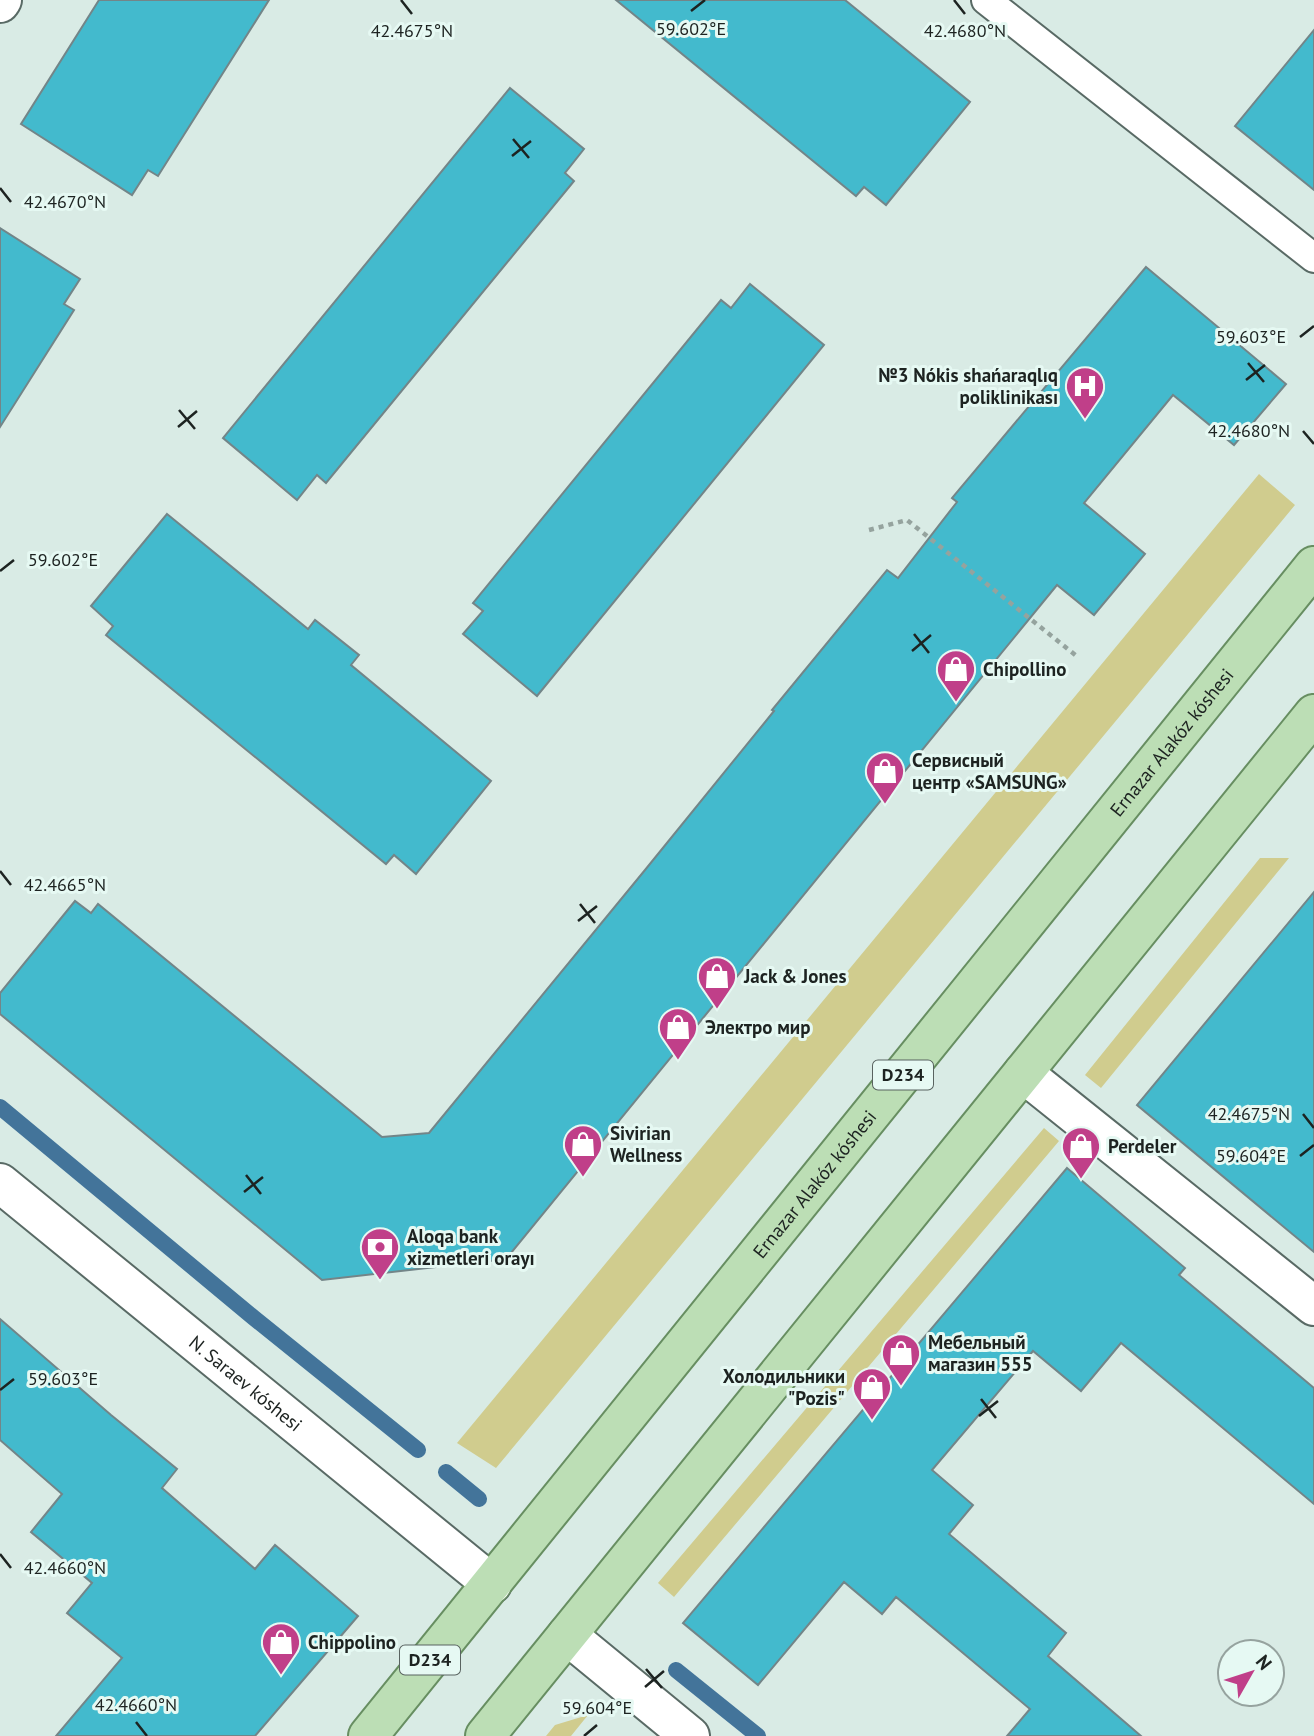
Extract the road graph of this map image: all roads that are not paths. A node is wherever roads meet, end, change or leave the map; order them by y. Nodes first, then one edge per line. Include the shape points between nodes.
1 (986, 0) edge
2 (1314, 258) edge
3 (1314, 566) edge
4 (1314, 714) edge
5 (1023, 1073) junction
6 (0, 1183) edge
7 (1314, 1306) edge
8 (492, 1584) junction
9 (567, 1634) junction
10 (368, 1736) edge
11 (485, 1736) edge
12 (690, 1736) edge

1 - 2 lane
3 - 8 main road, Ernazar Alakóz kóshesi / D234
4 - 5 main road
5 - 7 street
5 - 9 main road
6 - 8 street, N. Saraev kóshesi
8 - 10 main road, Ernazar Alakóz kóshesi / D234
9 - 11 main road
9 - 12 street

